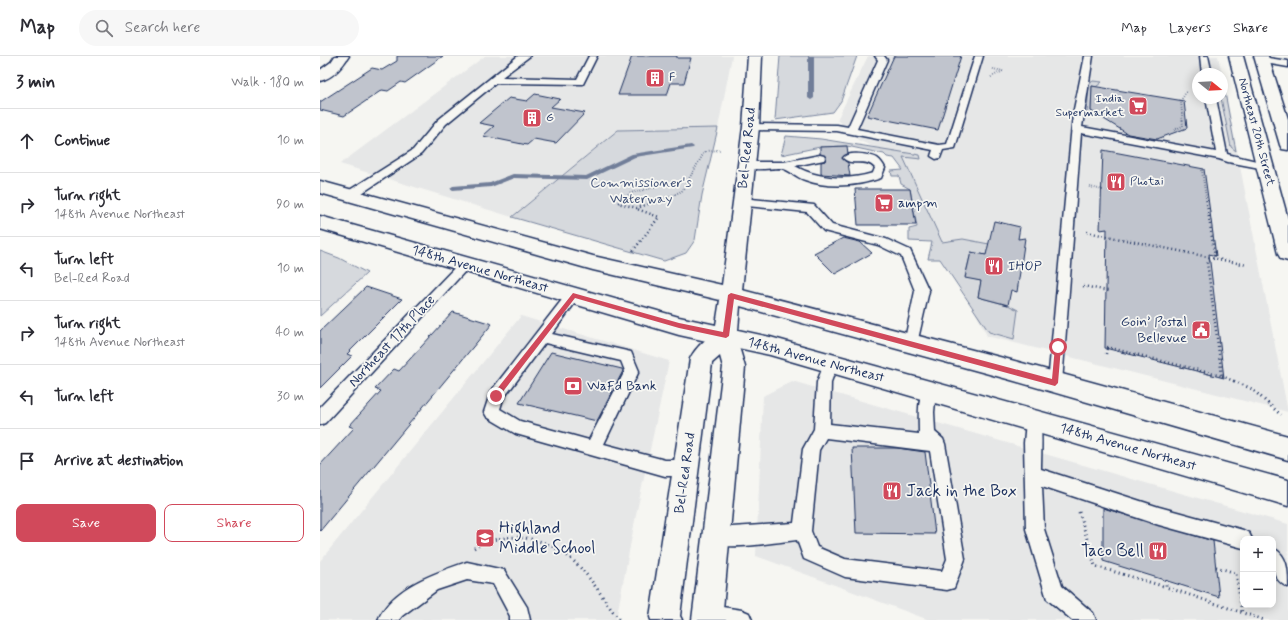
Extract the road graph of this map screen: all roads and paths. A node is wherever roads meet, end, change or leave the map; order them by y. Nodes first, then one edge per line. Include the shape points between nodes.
1 (342, 56) edge
2 (526, 56) edge
3 (593, 56) edge
4 (755, 56) edge
5 (879, 56) edge
6 (979, 56) edge
7 (1089, 56) edge
8 (1204, 56) edge
9 (1236, 56) edge
10 (1260, 57) edge
11 (1288, 64) edge
12 (1206, 68) edge
13 (1003, 71) dead end
14 (991, 77) dead end
15 (320, 78) edge
16 (493, 80) junction
17 (1187, 91) dead end
18 (1212, 104) edge
19 (751, 127) junction
20 (1077, 129) junction
21 (1173, 130) dead end
22 (851, 131) junction
23 (1288, 145) edge
24 (720, 150) dead end
25 (1222, 156) junction
26 (820, 158) dead end
27 (848, 158) dead end
28 (747, 164) junction
29 (784, 165) junction
30 (1265, 166) junction
31 (1202, 170) dead end
32 (659, 186) dead end
33 (320, 187) edge
34 (349, 196) junction
35 (741, 202) junction
36 (637, 208) junction
37 (320, 222) edge
38 (1102, 235) dead end
39 (632, 252) dead end
40 (1288, 254) edge
41 (1215, 258) junction
42 (464, 265) junction
43 (1247, 265) dead end
44 (1085, 286) dead end
45 (1108, 291) dead end
46 (731, 295) junction
47 (573, 296) junction
48 (726, 336) junction
49 (542, 337) junction
50 (911, 344) junction
51 (1106, 354) dead end
52 (831, 363) junction
53 (1222, 376) junction
54 (1055, 383) junction
55 (929, 391) junction
56 (1281, 415) dead end
57 (320, 418) edge
58 (1034, 421) junction
59 (822, 430) junction
60 (938, 444) junction
61 (593, 448) junction
62 (1288, 448) edge
63 (686, 468) junction
64 (1034, 475) junction
65 (1076, 489) junction
66 (1288, 493) edge
67 (802, 531) junction
68 (717, 537) junction
69 (1240, 539) edge
70 (474, 548) dead end
71 (1276, 561) edge
72 (1216, 567) dead end
73 (1288, 578) edge
74 (1166, 580) dead end
75 (1166, 587) junction
76 (1242, 613) junction
77 (708, 617) edge
78 (388, 620) edge
79 (520, 620) edge
80 (618, 620) edge
81 (667, 620) edge
82 (742, 620) edge
83 (1086, 620) edge
84 (1264, 620) edge

1 - 15 main road via 336,65
2 - 16 lane via 518,59
3 - 16 lane via 580,82
4 - 19 main road, Bel-Red Road
5 - 22 lane via 883,60
6 - 22 lane via 951,146 937,152
7 - 20 lane via 1079,103
8 - 12 lane
9 - 30 main road, Northeast 20th Street
10 - 11 lane
10 - 23 main road, Northeast 20th Street
13 - 14 path
16 - 34 lane via 442,122 417,152
17 - 21 path via 1181,100 1183,126
18 - 25 lane
19 - 22 lane via 837,128
19 - 28 main road, Bel-Red Road
20 - 25 lane
20 - 54 lane
24 - 36 path via 705,151 682,191 656,204
25 - 30 lane
26 - 29 lane
27 - 29 lane via 871,159 878,163 878,175 867,180 822,180 808,177
28 - 29 lane
28 - 35 main road, Bel-Red Road
30 - 40 main road, Northeast 20th Street
31 - 41 path
32 - 36 path via 631,193 618,203
33 - 34 main road
34 - 46 main road via 593,263
35 - 46 main road, Bel-Red Road
35 - 50 lane via 810,208 828,228 882,242 906,253 922,291
36 - 39 path via 659,217
37 - 42 main road, 148th Avenue Northeast
38 - 41 path
41 - 43 path
41 - 53 path via 1207,262
42 - 47 main road, 148th Avenue Northeast
42 - 57 lane, Northeast 17th Place
44 - 45 path
46 - 48 main road, Bel-Red Road
46 - 50 main road
47 - 48 main road, 148th Avenue Northeast via 679,326
47 - 49 lane
48 - 52 main road, 148th Avenue Northeast
48 - 63 main road, Bel-Red Road via 701,359
48 - 68 main road, Bel-Red Road via 734,367
49 - 61 lane via 626,356 632,371
49 - 61 lane via 496,396 492,412 516,427
50 - 54 main road
51 - 53 path via 1107,348
52 - 55 main road, 148th Avenue Northeast
52 - 59 lane via 824,382
53 - 56 path via 1252,389
54 - 62 main road
55 - 58 main road, 148th Avenue Northeast
55 - 60 lane via 926,412 927,435
58 - 64 lane
58 - 66 main road, 148th Avenue Northeast
59 - 60 lane
59 - 67 lane via 811,449
60 - 67 lane via 956,559 947,581 845,568 810,553
61 - 63 lane via 666,468
63 - 81 main road, Bel-Red Road via 665,617
64 - 65 lane
64 - 83 lane via 1035,529 1054,592
65 - 69 lane
65 - 75 path via 1076,502 1095,566
67 - 68 lane
68 - 77 main road, Bel-Red Road
70 - 80 path via 490,538 516,536 540,540 560,549 576,561 593,581
71 - 73 lane
72 - 76 path via 1236,573
74 - 75 path
75 - 76 path
76 - 84 path
77 - 82 lane
78 - 79 lane via 395,609 432,583 467,571 498,576 520,614

